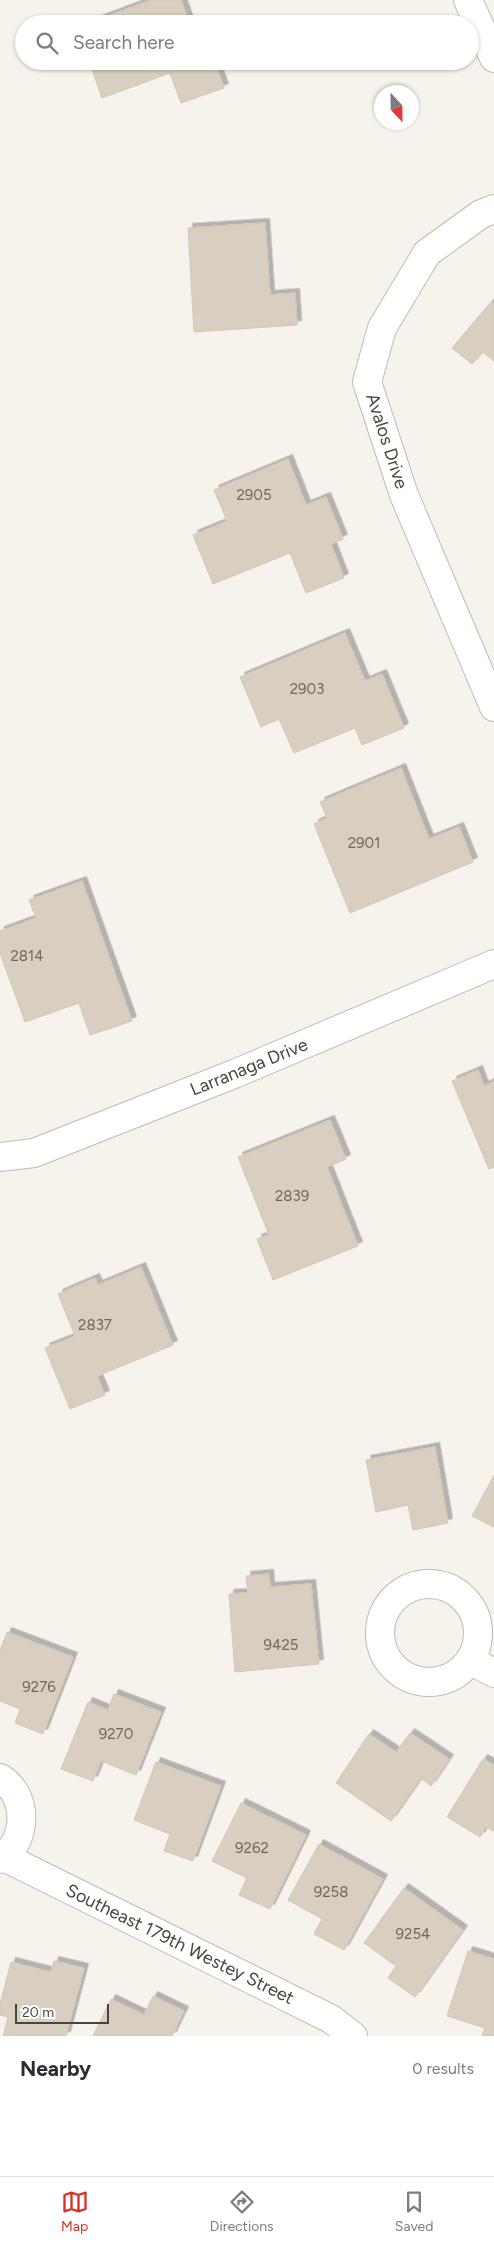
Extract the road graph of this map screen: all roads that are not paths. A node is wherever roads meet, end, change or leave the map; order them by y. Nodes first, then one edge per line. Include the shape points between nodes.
1 (468, 0) edge
2 (475, 15) edge
3 (479, 25) edge
4 (494, 58) edge
5 (494, 209) edge
6 (494, 707) edge
7 (494, 964) edge
8 (0, 1157) edge
9 (0, 1778) edge
10 (2, 1858) edge
11 (353, 2036) edge

1 - 2 street
3 - 4 street
5 - 6 street, Avalos Drive via 481,214 427,253 382,328 367,382 404,495
7 - 8 street, Larranaga Drive via 234,1074 34,1153
9 - 10 street via 15,1794 21,1810 22,1827 15,1844
10 - 11 street, Southeast 179th Westey Street via 331,2019

